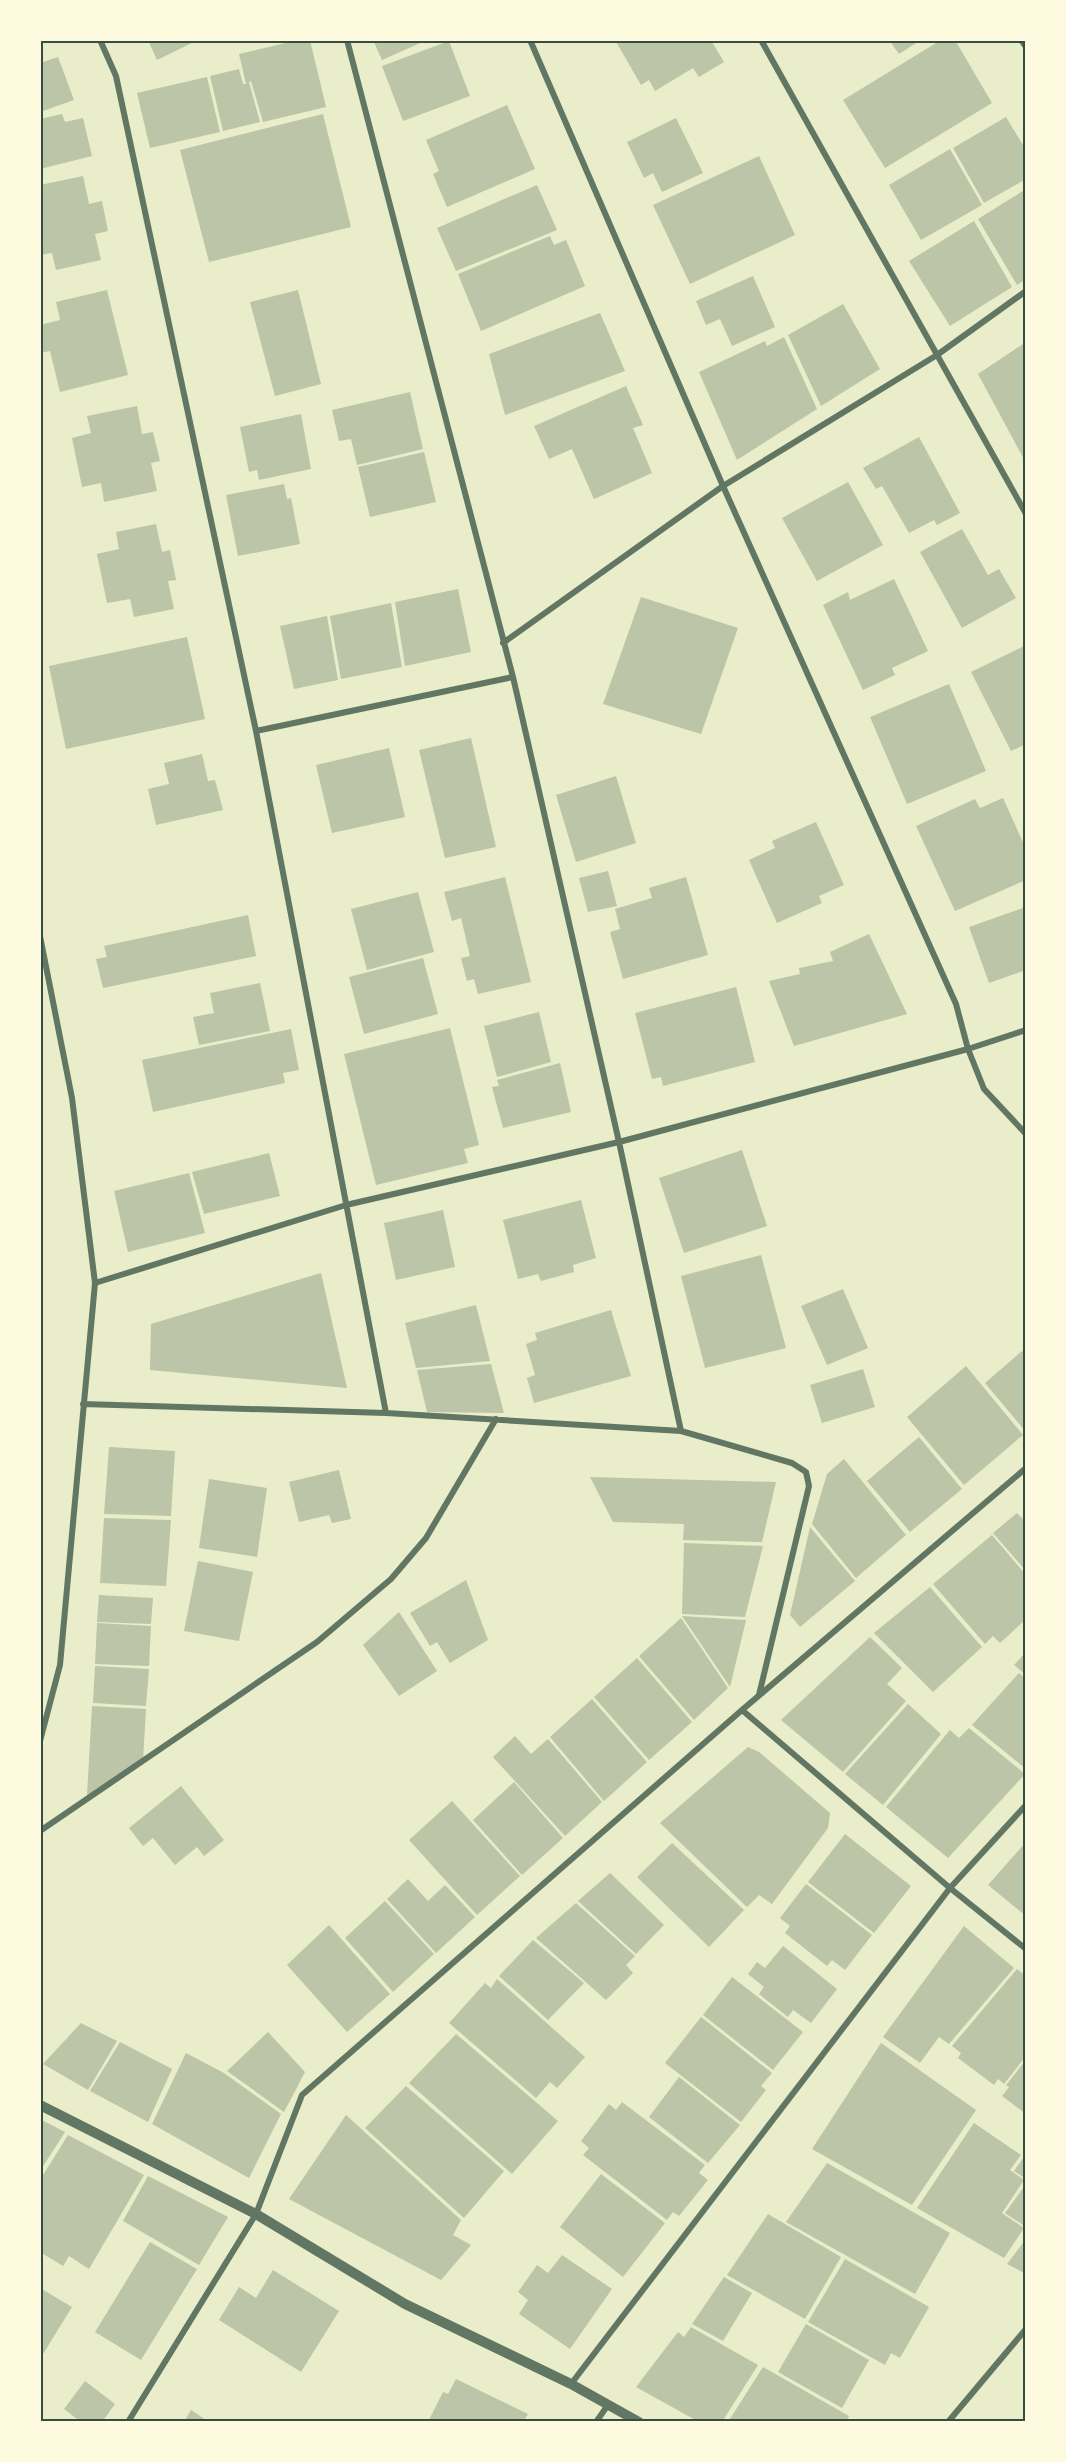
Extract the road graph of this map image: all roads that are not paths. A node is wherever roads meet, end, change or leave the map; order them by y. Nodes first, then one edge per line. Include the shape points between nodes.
1 (100, 40) edge
2 (347, 40) edge
3 (530, 40) edge
4 (761, 40) edge
5 (1021, 40) edge
6 (1026, 47) edge
7 (1026, 291) edge
8 (937, 355) junction
9 (723, 486) junction
10 (1026, 514) edge
11 (503, 643) junction
12 (513, 677) junction
13 (256, 730) junction
14 (40, 936) edge
15 (1026, 1030) edge
16 (968, 1049) junction
17 (1026, 1134) edge
18 (619, 1142) junction
19 (346, 1205) junction
20 (95, 1283) junction
21 (83, 1404) junction
22 (386, 1413) junction
23 (496, 1419) junction
24 (681, 1431) junction
25 (1026, 1468) edge
26 (759, 1696) junction
27 (742, 1710) junction
28 (40, 1741) edge
29 (1026, 1805) edge
30 (40, 1830) edge
31 (950, 1888) junction
32 (1026, 1949) edge
33 (40, 2105) edge
34 (256, 2214) junction
35 (1026, 2330) edge
36 (571, 2384) junction
37 (608, 2405) junction
38 (128, 2421) edge
39 (596, 2421) edge
40 (639, 2421) edge
41 (948, 2421) edge

1 - 13 street via 116,76
2 - 11 street
3 - 9 street
4 - 8 street
5 - 6 street
7 - 8 street
8 - 9 street
8 - 10 street
9 - 11 street
9 - 16 street via 956,1004
11 - 12 street
12 - 13 street
12 - 18 street
13 - 19 street
14 - 20 street via 72,1098
15 - 16 street
16 - 17 street via 984,1089
16 - 18 street
18 - 19 street
18 - 24 street
19 - 20 street
19 - 22 street
20 - 21 street
21 - 22 street
21 - 28 street via 60,1665
22 - 23 street
23 - 24 street
23 - 30 street via 426,1538 390,1579 317,1642
24 - 26 street via 792,1463 806,1472 808,1478
25 - 26 street
26 - 27 street
27 - 31 street
27 - 34 street via 302,2096
29 - 31 street
31 - 32 street
31 - 36 street
33 - 34 street
34 - 36 street via 405,2304
34 - 38 street
35 - 41 street
36 - 37 street
37 - 39 street
37 - 40 street

